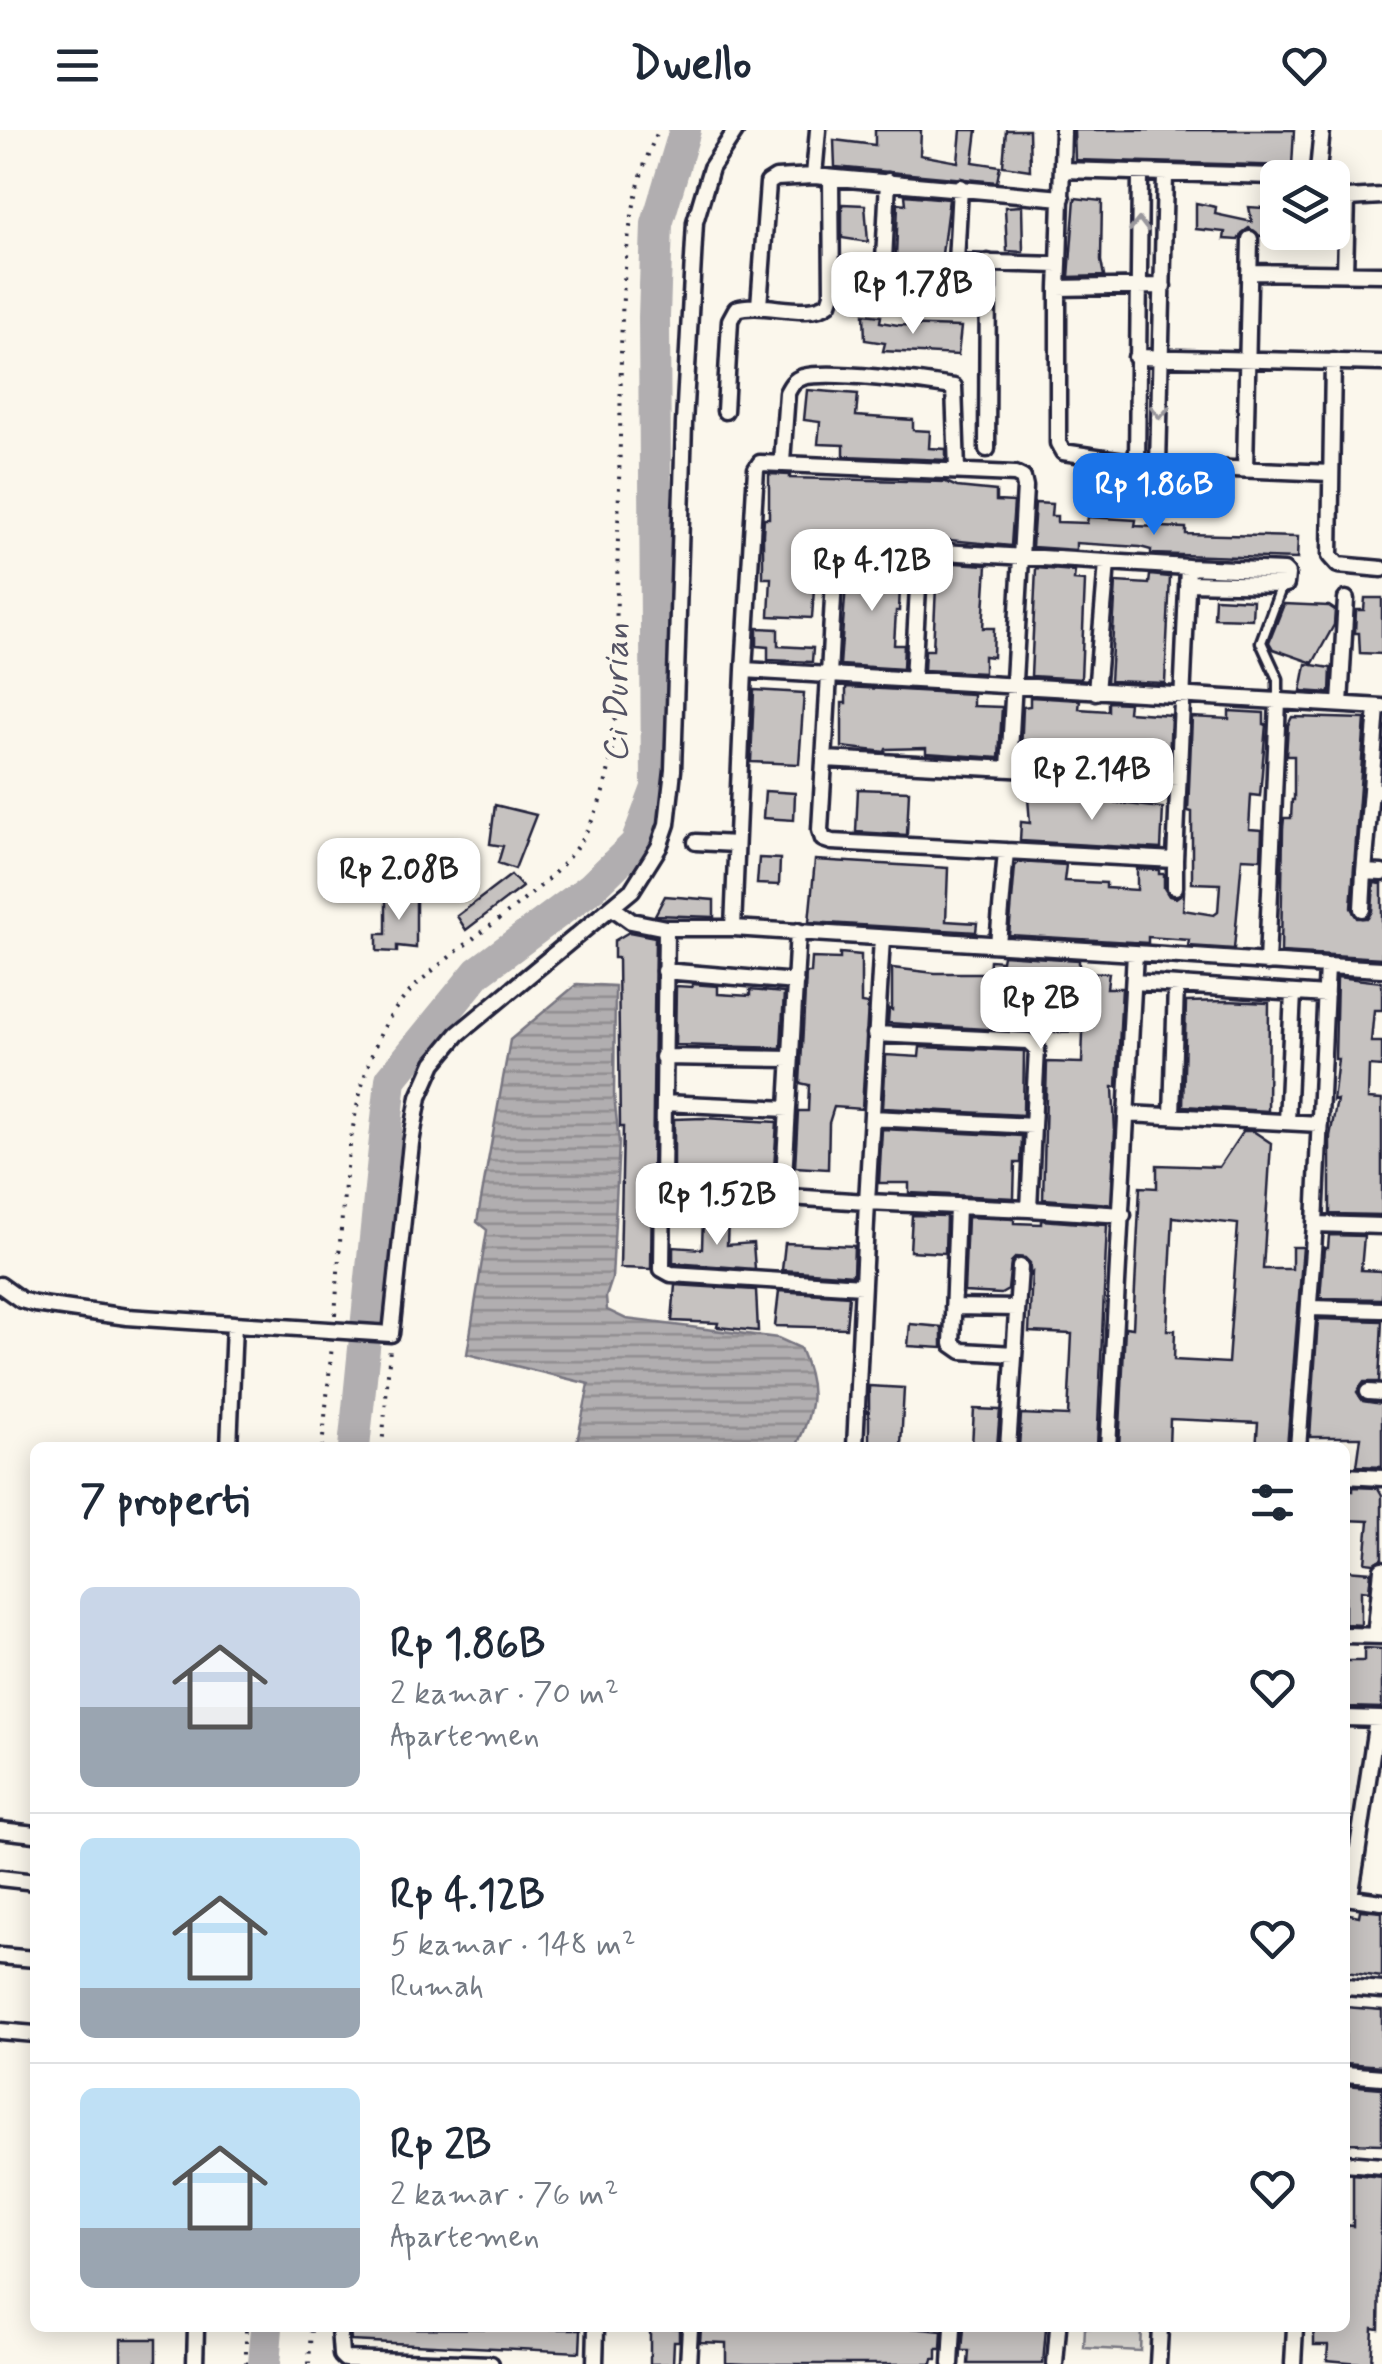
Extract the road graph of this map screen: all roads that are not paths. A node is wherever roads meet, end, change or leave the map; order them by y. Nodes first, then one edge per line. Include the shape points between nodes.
1 (736, 130) edge
2 (818, 130) edge
3 (1063, 130) edge
4 (1322, 130) edge
5 (1062, 170) junction
6 (1140, 174) junction
7 (1165, 175) junction
8 (814, 176) junction
9 (831, 178) junction
10 (888, 181) junction
11 (960, 187) junction
12 (1382, 196) edge
13 (1062, 198) junction
14 (1250, 239) dead end
15 (956, 262) junction
16 (988, 262) junction
17 (1059, 266) junction
18 (1249, 272) junction
19 (1345, 273) junction
20 (1382, 274) edge
21 (1163, 286) junction
22 (1058, 288) junction
23 (1138, 288) junction
24 (955, 300) junction
25 (986, 302) junction
26 (759, 306) junction
27 (1161, 355) junction
28 (1136, 357) junction
29 (1249, 358) junction
30 (1333, 362) junction
31 (1382, 363) edge
32 (725, 412) dead end
33 (987, 450) dead end
34 (782, 462) junction
35 (1137, 463) junction
36 (1158, 466) junction
37 (1245, 469) junction
38 (957, 470) junction
39 (1330, 473) junction
40 (920, 550) junction
41 (1020, 558) junction
42 (1106, 563) junction
43 (1188, 567) junction
44 (1382, 570) edge
45 (1188, 583) junction
46 (1282, 585) junction
47 (1346, 600) dead end
48 (744, 670) junction
49 (829, 675) junction
50 (913, 680) junction
51 (1014, 688) junction
52 (1096, 692) junction
53 (1183, 696) junction
54 (1278, 701) junction
55 (1340, 704) junction
56 (1380, 707) edge
57 (826, 759) junction
58 (1009, 769) junction
59 (1178, 778) junction
60 (1376, 791) edge
61 (696, 842) dead end
62 (736, 844) junction
63 (1006, 851) junction
64 (1175, 860) junction
65 (1364, 872) junction
66 (1382, 873) edge
67 (1175, 887) dead end
68 (613, 908) junction
69 (1362, 909) dead end
70 (666, 928) junction
71 (734, 928) junction
72 (798, 931) junction
73 (882, 938) junction
74 (998, 944) junction
75 (1135, 953) junction
76 (1267, 963) junction
77 (1328, 966) junction
78 (1382, 969) edge
79 (664, 971) junction
80 (796, 982) junction
81 (1134, 982) junction
82 (1176, 985) junction
83 (1294, 993) junction
84 (1326, 995) junction
85 (876, 1034) junction
86 (664, 1056) junction
87 (791, 1060) junction
88 (664, 1103) junction
89 (788, 1109) junction
90 (1128, 1114) junction
91 (1172, 1116) junction
92 (872, 1118) junction
93 (1286, 1122) junction
94 (1320, 1124) junction
95 (1034, 1126) junction
96 (662, 1189) junction
97 (783, 1196) junction
98 (867, 1202) junction
99 (957, 1206) junction
100 (1029, 1209) junction
101 (1123, 1215) junction
102 (1315, 1224) junction
103 (1382, 1226) edge
104 (1020, 1267) dead end
105 (0, 1285) edge
106 (862, 1286) junction
107 (953, 1307) junction
108 (1017, 1308) junction
109 (1310, 1308) junction
110 (1382, 1310) edge
111 (234, 1324) junction
112 (1014, 1354) junction
113 (229, 1442) edge
114 (854, 1442) edge
115 (1008, 1442) edge
116 (1108, 1442) edge
117 (1299, 1442) edge
118 (1350, 1476) edge
119 (1382, 1478) edge
120 (1382, 1569) edge
121 (1380, 1590) edge
122 (1350, 1635) edge
123 (1378, 1636) edge
124 (1350, 1718) edge
125 (1379, 1719) edge
126 (0, 1830) edge
127 (30, 1833) edge
128 (1351, 1861) edge
129 (0, 1878) edge
130 (30, 1881) edge
131 (1350, 1897) edge
132 (1382, 1902) edge
133 (0, 1956) edge
134 (30, 1959) edge
135 (1350, 1988) edge
136 (1382, 1990) edge
137 (0, 2031) edge
138 (30, 2034) edge
139 (1350, 2074) edge
140 (1382, 2077) edge
141 (1350, 2163) edge
142 (1382, 2166) edge
143 (196, 2332) edge
144 (340, 2332) edge
145 (596, 2332) edge
146 (690, 2332) edge
147 (953, 2332) edge
148 (1058, 2332) edge
149 (1160, 2332) edge
150 (1294, 2332) edge
151 (344, 2361) edge
152 (195, 2364) edge
153 (491, 2364) edge
154 (595, 2364) edge
155 (688, 2364) edge
156 (951, 2364) edge
157 (1055, 2364) edge
158 (1158, 2364) edge
159 (1293, 2364) edge

1 - 68 street via 711,168 696,222 671,800 659,847
2 - 8 street
3 - 5 street
4 - 7 street via 1318,170 1308,178
5 - 6 street
5 - 13 street
6 - 7 street
23 -> 6 street
7 - 21 street
8 - 9 street
8 - 26 street via 768,183
9 - 10 street
9 - 26 street via 828,303 813,310
10 - 11 street
10 - 24 street via 886,292
11 - 13 street
11 - 15 street
12 - 19 street via 1347,198
13 - 17 street
14 - 18 street
15 - 16 street
15 - 24 street
16 - 17 street
16 - 25 street
17 - 22 street
18 - 19 street
18 - 29 street
19 - 20 street
21 - 23 street
21 - 27 street
22 - 23 street
22 - 35 street via 1059,449
23 - 28 street
24 - 25 street
25 - 33 street
26 - 32 street via 732,314
27 - 28 street
27 - 29 street
27 -> 36 street
28 - 35 street
29 - 30 street
29 - 37 street
30 - 31 street
30 - 39 street
34 - 38 street
34 - 38 street via 791,385 807,376 868,378 954,387
34 - 48 street via 756,468
35 - 36 street
36 - 37 street
37 - 39 street
38 - 41 street via 1023,478
39 - 44 street via 1333,562
40 - 41 street
40 - 49 street via 838,550
40 - 50 street
41 - 42 street
41 - 51 street
42 - 43 street
42 - 52 street
43 - 45 street
43 - 46 street via 1284,571
45 - 46 street
45 - 53 street
46 - 54 lane via 1261,642 1278,679
47 - 55 street
48 - 49 street
48 - 62 street
49 - 50 street
49 - 57 street
50 - 51 street
51 - 52 street
51 - 58 street
52 - 53 street
53 - 54 street
53 - 59 street
54 - 55 street
54 - 76 street
55 - 56 street
56 - 60 street
57 - 58 street
57 - 63 street via 820,830 827,841
58 - 59 street
59 - 64 street
60 - 65 street
61 - 62 street
62 - 71 street
63 - 64 street
63 - 74 street
64 - 67 street
65 - 66 street
65 - 69 street
68 - 70 street via 631,921
68 - 111 street via 458,1034 434,1062 411,1142 387,1333
70 - 71 street
70 - 79 street
71 - 72 street
72 - 73 street
72 - 80 street
73 - 74 street
73 - 85 street
74 - 75 street
75 - 76 street
75 - 81 street
76 - 77 street
77 - 78 street
77 - 84 street
79 - 80 street
79 - 86 street
80 - 87 street
81 - 82 street
81 - 90 street
82 - 83 street
82 - 91 street
83 - 84 street
83 - 93 street
84 - 94 street
85 - 92 street
85 - 95 street via 1032,1042
86 - 87 street
86 - 88 street
87 - 89 street
88 - 89 street
88 - 96 street
89 - 97 street
90 - 91 street
90 - 101 street
91 - 93 street
92 - 95 street
92 - 98 street
93 - 94 street
94 - 102 street
95 - 100 street
96 - 97 street
96 - 106 street via 666,1273
97 - 98 street
98 - 99 street
98 - 106 street
99 - 100 street
99 - 107 street
100 - 101 street
101 - 116 street
102 - 103 street
102 - 109 street
104 - 108 street
105 - 111 street via 35,1304
106 - 114 street
107 - 108 street
107 - 112 street via 954,1348
108 - 112 street
109 - 110 street
109 - 117 street
111 - 113 street
112 - 115 street
118 - 119 street
120 - 121 street
121 - 123 street
122 - 123 street
124 - 125 street
125 - 128 street
126 - 127 street
129 - 130 street
131 - 132 street
133 - 134 street
135 - 136 street
137 - 138 street
139 - 140 street
141 - 142 street
143 - 152 street
144 - 151 street
145 - 154 street
146 - 155 street
147 - 156 street
148 - 157 street
149 - 158 street
150 - 159 street
151 - 153 street

